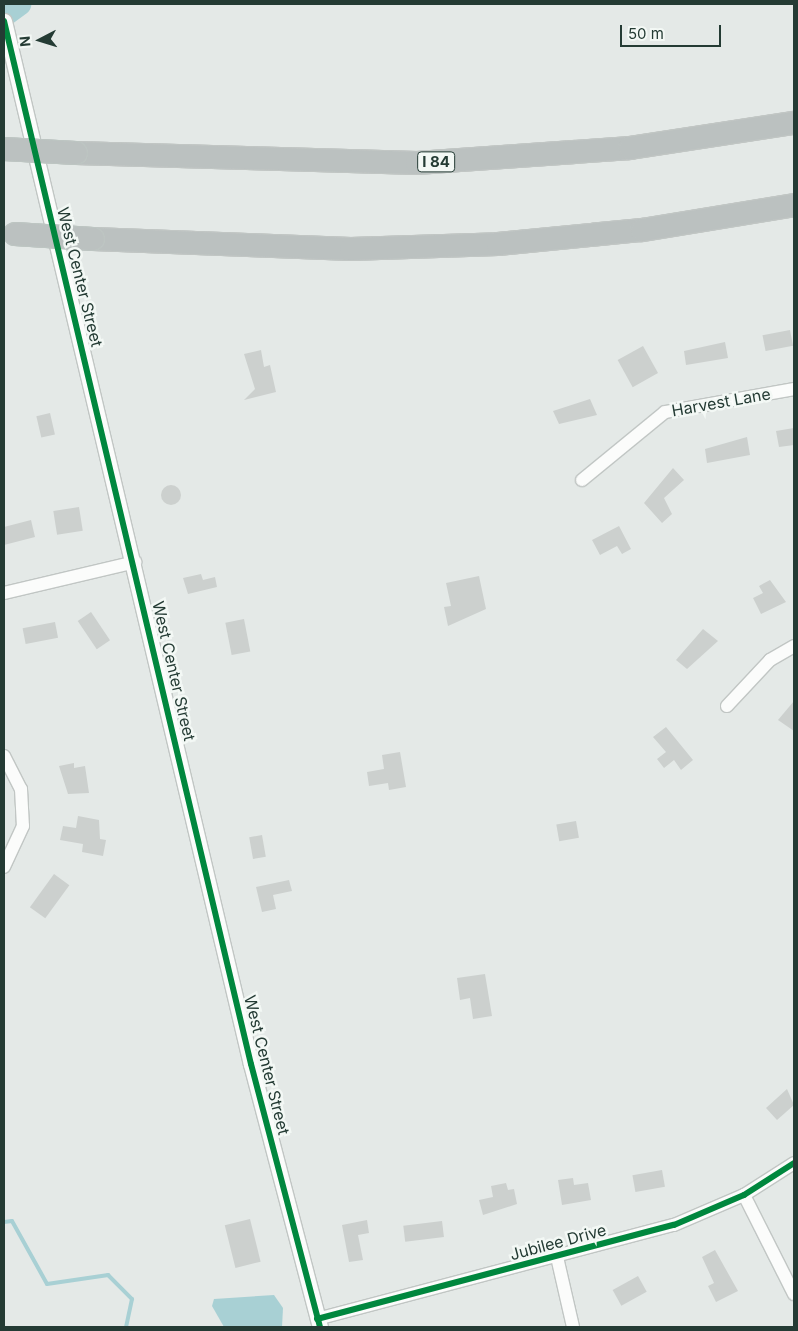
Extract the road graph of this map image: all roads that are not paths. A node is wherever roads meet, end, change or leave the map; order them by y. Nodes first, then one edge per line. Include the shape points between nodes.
1 (5, 26) edge
2 (794, 123) edge
3 (4, 149) edge
4 (794, 205) edge
5 (10, 234) edge
6 (794, 389) edge
7 (582, 480) dead end
8 (135, 562) junction
9 (4, 593) edge
10 (794, 646) edge
11 (727, 706) dead end
12 (4, 756) edge
13 (4, 867) edge
14 (794, 1164) edge
15 (744, 1195) junction
16 (557, 1256) junction
17 (794, 1294) edge
18 (319, 1323) edge
19 (573, 1327) edge

1 - 8 street, West Center Street
2 - 3 highway, I 84, bridge via 630,148 426,163
4 - 5 highway, bridge via 642,230 498,244 351,249
6 - 7 street, Harvest Lane via 665,412
8 - 9 street
8 - 18 street, West Center Street via 251,1064
10 - 11 street via 770,660
12 - 13 street via 21,789 23,826
14 - 15 street, Jubilee Drive
15 - 16 street, Jubilee Drive via 674,1226
15 - 17 street
16 - 18 street, Jubilee Drive
16 - 19 street

